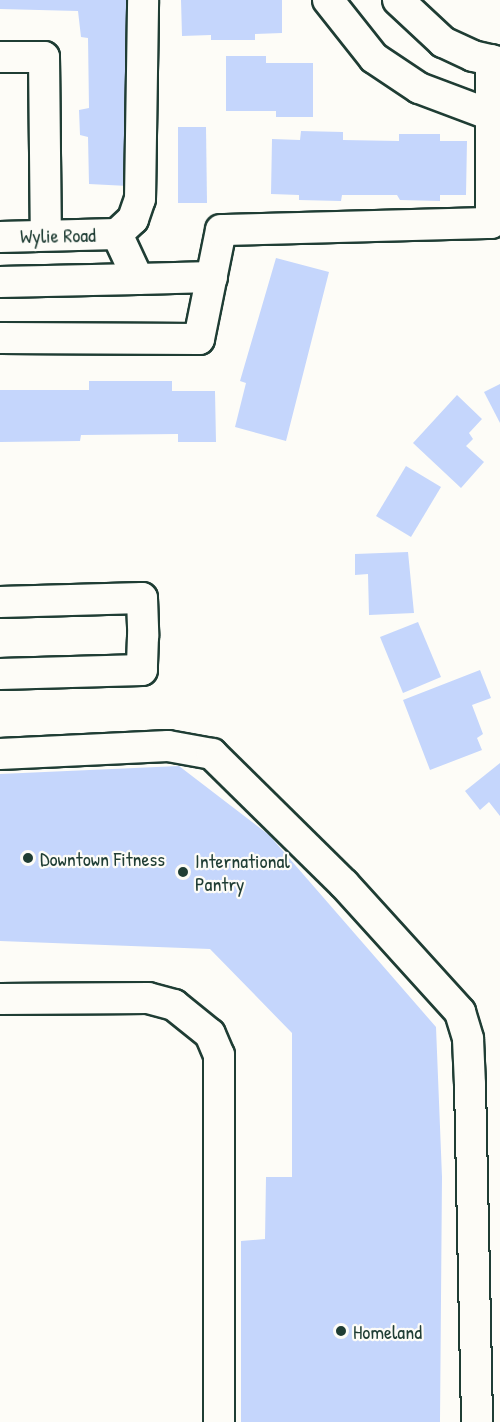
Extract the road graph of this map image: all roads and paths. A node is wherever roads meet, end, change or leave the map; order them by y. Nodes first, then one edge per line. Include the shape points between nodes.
1 (143, 0) edge
2 (328, 0) edge
3 (398, 0) edge
4 (0, 57) edge
5 (495, 61) edge
6 (488, 114) junction
7 (117, 234) junction
8 (46, 236) junction
9 (0, 237) edge
10 (212, 277) junction
11 (138, 279) junction
12 (0, 282) edge
13 (0, 338) edge
14 (0, 602) edge
15 (0, 674) edge
16 (0, 754) edge
17 (0, 999) edge
18 (219, 1422) edge
19 (477, 1422) edge

1 - 7 street via 140,199 133,219
2 - 6 street via 374,58 419,88
3 - 5 street via 443,42
4 - 8 street via 44,57
5 - 6 street
6 - 10 street via 491,223 221,230
7 - 8 street, Wylie Road
7 - 11 street
8 - 9 street, Wylie Road
10 - 11 street
10 - 13 street via 199,339
11 - 12 street
14 - 15 street via 142,597 143,636 142,670
16 - 19 street via 168,746 212,754 344,884 460,1012 468,1039
17 - 18 street via 148,998 174,1005 210,1034 219,1056

